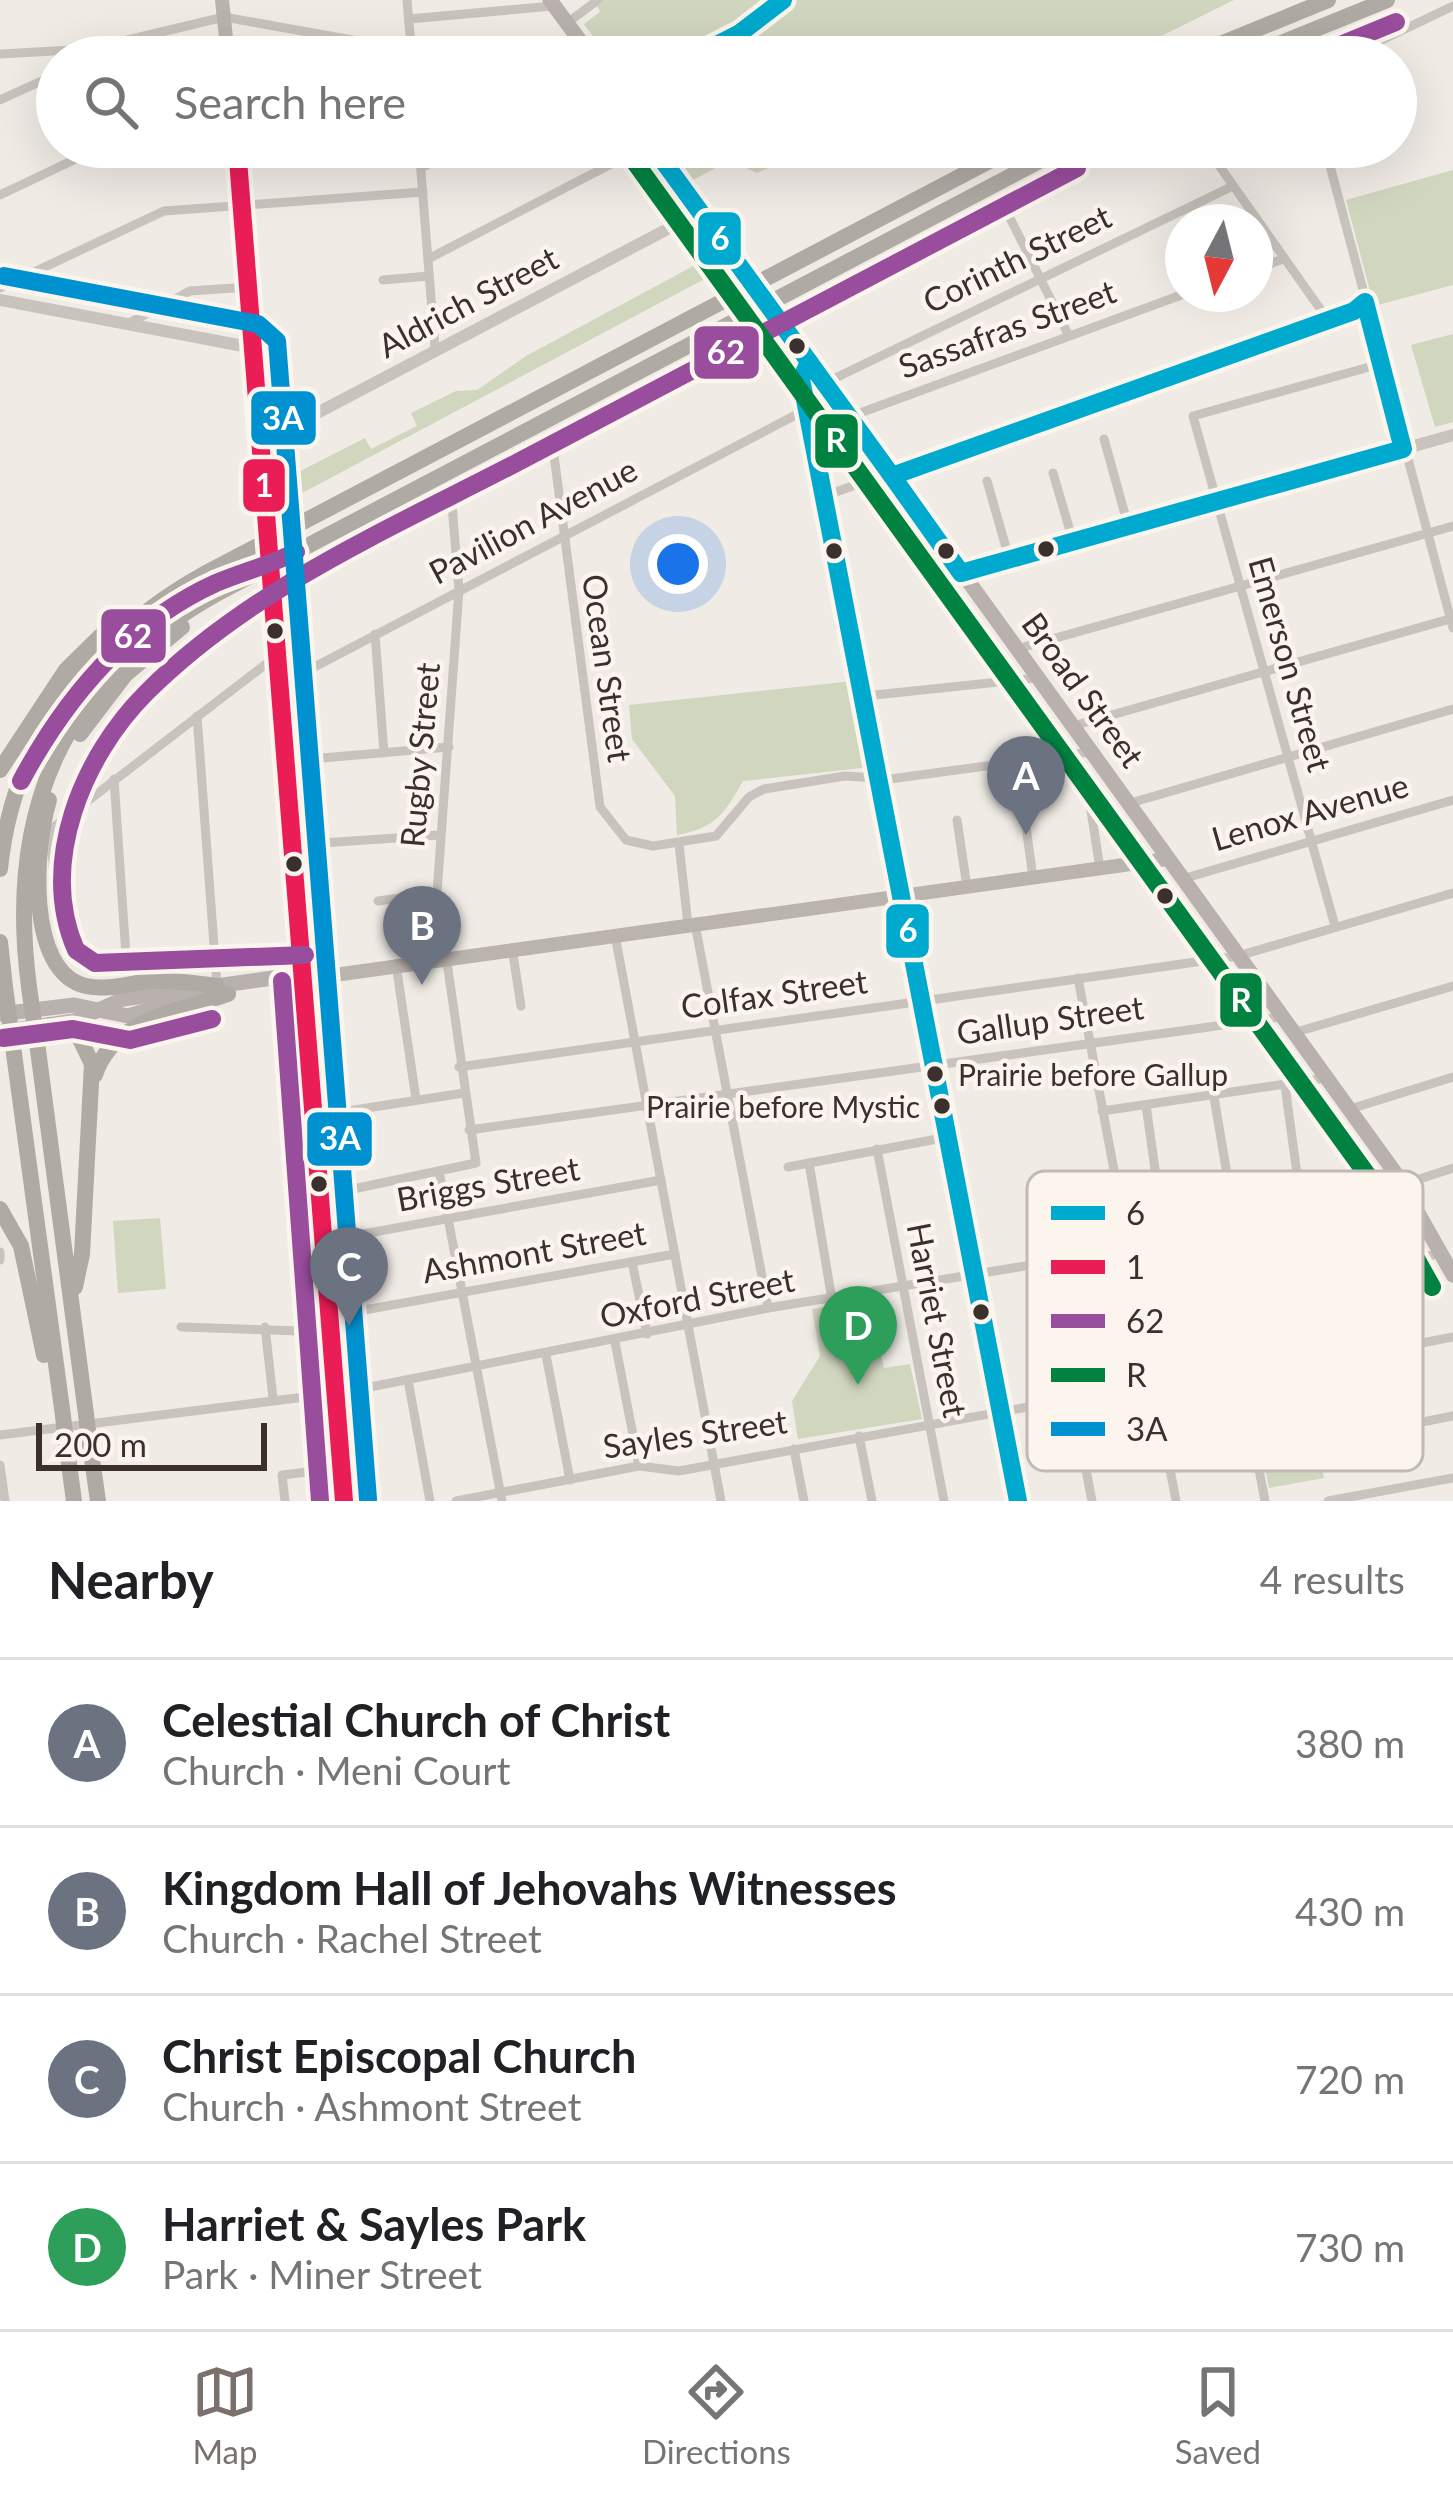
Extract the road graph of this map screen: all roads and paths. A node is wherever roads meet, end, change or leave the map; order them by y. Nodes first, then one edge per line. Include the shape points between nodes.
1 (223, 0) edge
2 (407, 0) edge
3 (598, 0) edge
4 (783, 0) edge
5 (1328, 0) edge
6 (1387, 0) edge
7 (553, 3) edge
8 (1453, 6) edge
9 (224, 17) junction
10 (409, 19) junction
11 (567, 23) junction
12 (152, 36) edge
13 (226, 36) edge
14 (323, 36) edge
15 (410, 36) edge
16 (577, 36) edge
17 (735, 36) edge
18 (1240, 36) edge
19 (1299, 36) edge
20 (1390, 36) edge
21 (0, 54) edge
22 (36, 54) edge
23 (36, 84) edge
24 (0, 100) edge
25 (57, 168) edge
26 (238, 168) edge
27 (421, 168) edge
28 (608, 168) edge
29 (665, 168) edge
30 (976, 168) edge
31 (1027, 168) edge
32 (1067, 168) edge
33 (1221, 168) edge
34 (1330, 168) edge
35 (1233, 186) junction
36 (423, 192) junction
37 (0, 195) edge
38 (1002, 202) junction
39 (242, 204) junction
40 (700, 212) junction
41 (428, 259) junction
42 (1283, 259) junction
43 (1273, 263) edge
44 (429, 276) junction
45 (1041, 278) junction
46 (383, 280) dead end
47 (249, 287) junction
48 (0, 288) edge
49 (0, 300) edge
50 (1165, 301) edge
51 (1365, 302) junction
52 (778, 318) junction
53 (1328, 320) junction
54 (129, 323) junction
55 (1069, 336) junction
56 (254, 348) junction
57 (435, 348) junction
58 (1381, 369) junction
59 (816, 372) junction
60 (808, 402) junction
61 (849, 417) junction
62 (1453, 435) edge
63 (1104, 439) dead end
64 (552, 440) junction
65 (262, 442) junction
66 (1403, 449) junction
67 (1053, 473) dead end
68 (892, 476) junction
69 (987, 481) dead end
70 (451, 493) junction
71 (827, 495) junction
72 (1217, 501) junction
73 (1128, 525) junction
74 (1453, 526) edge
75 (1427, 534) junction
76 (561, 536) junction
77 (1073, 541) junction
78 (255, 547) junction
79 (1009, 558) junction
80 (962, 573) junction
81 (270, 576) junction
82 (1240, 585) junction
83 (459, 590) junction
84 (1452, 622) edge
85 (375, 634) junction
86 (1017, 650) junction
87 (279, 654) junction
88 (1264, 670) junction
89 (1037, 677) junction
90 (282, 683) junction
91 (865, 696) junction
92 (1453, 709) edge
93 (197, 716) junction
94 (1072, 726) junction
95 (449, 747) junction
96 (1090, 752) junction
97 (384, 753) junction
98 (1287, 755) junction
99 (288, 760) junction
100 (0, 770) edge
101 (879, 778) junction
102 (114, 779) junction
103 (1453, 800) edge
104 (1090, 804) dead end
105 (1127, 804) junction
106 (1025, 819) dead end
107 (957, 820) dead end
108 (439, 835) junction
109 (1311, 840) junction
110 (679, 844) junction
111 (293, 845) junction
112 (1167, 859) junction
113 (0, 868) edge
114 (1100, 869) junction
115 (54, 873) dead end
116 (1033, 878) junction
117 (1182, 879) junction
118 (967, 887) junction
119 (437, 893) junction
120 (1453, 893) edge
121 (902, 896) junction
122 (378, 901) dead end
123 (692, 924) junction
124 (1335, 926) junction
125 (615, 935) junction
126 (0, 942) edge
127 (512, 948) junction
128 (126, 956) dead end
129 (1238, 956) junction
130 (444, 957) junction
131 (396, 964) junction
132 (1078, 978) junction
133 (306, 979) junction
134 (1453, 986) edge
135 (222, 990) junction
136 (922, 1000) junction
137 (521, 1006) dead end
138 (99, 1010) junction
139 (0, 1014) edge
140 (1281, 1017) junction
141 (50, 1025) junction
142 (715, 1030) junction
143 (0, 1031) edge
144 (1293, 1033) junction
145 (1090, 1041) junction
146 (634, 1042) junction
147 (934, 1064) junction
148 (459, 1067) junction
149 (1453, 1077) edge
150 (1326, 1078) junction
151 (1285, 1086) junction
152 (91, 1093) junction
153 (464, 1093) junction
154 (727, 1093) junction
155 (1214, 1097) junction
156 (416, 1099) junction
157 (646, 1105) junction
158 (1146, 1106) junction
159 (1349, 1109) junction
160 (1102, 1112) junction
161 (315, 1116) junction
162 (469, 1130) junction
163 (948, 1137) junction
164 (878, 1149) junction
165 (809, 1163) junction
166 (788, 1167) dead end
167 (1453, 1168) edge
168 (439, 1171) junction
169 (1114, 1171) edge
170 (1155, 1171) edge
171 (1226, 1171) edge
172 (1296, 1171) edge
173 (1394, 1171) edge
174 (1423, 1174) edge
175 (661, 1180) junction
176 (320, 1196) junction
177 (0, 1209) edge
178 (1423, 1218) edge
179 (449, 1219) junction
180 (324, 1241) junction
181 (675, 1254) junction
182 (632, 1262) junction
183 (1449, 1263) edge
184 (1027, 1265) edge
185 (974, 1275) junction
186 (903, 1288) junction
187 (463, 1292) junction
188 (832, 1300) junction
189 (72, 1302) junction
190 (768, 1308) junction
191 (688, 1323) junction
192 (332, 1324) junction
193 (181, 1327) dead end
194 (265, 1327) junction
195 (647, 1334) junction
196 (1453, 1337) edge
197 (615, 1342) junction
198 (1423, 1343) edge
199 (546, 1355) junction
200 (476, 1368) junction
201 (408, 1380) junction
202 (337, 1393) junction
203 (273, 1398) junction
204 (1027, 1409) edge
205 (1001, 1414) junction
206 (1453, 1416) edge
207 (1423, 1422) edge
208 (62, 1425) junction
209 (930, 1426) junction
210 (0, 1435) edge
211 (859, 1436) junction
212 (794, 1449) junction
213 (0, 1465) edge
214 (715, 1465) junction
215 (639, 1466) junction
216 (342, 1468) junction
217 (1086, 1471) edge
218 (1170, 1471) edge
219 (1259, 1471) edge
220 (1453, 1478) edge
221 (570, 1480) junction
222 (501, 1497) edge
223 (5, 1501) edge
224 (74, 1501) edge
225 (98, 1501) edge
226 (285, 1501) edge
227 (344, 1501) edge
228 (430, 1501) edge
229 (456, 1501) edge
230 (722, 1501) edge
231 (803, 1501) edge
232 (872, 1501) edge
233 (944, 1501) edge
234 (1018, 1501) edge
235 (1092, 1501) edge
236 (1176, 1501) edge
237 (1265, 1501) edge
238 (1328, 1501) edge

1 - 9 main road
2 - 10 street
3 - 11 street
4 - 17 street
5 - 18 highway
6 - 19 highway
7 - 10 street
7 - 11 main road
8 - 20 street
9 - 12 street
9 - 13 main road
9 - 14 street
10 - 15 street
11 - 16 main road
21 - 22 street
23 - 24 street
25 - 37 street
26 - 39 main road
27 - 36 street
28 - 41 street
29 - 40 main road, Broad Street
30 - 78 highway
31 - 81 highway
32 - 38 street
33 - 35 street
34 - 51 street
35 - 42 street
35 - 45 street, Corinth Street
36 - 39 street
36 - 41 street
38 - 45 street
38 - 52 street
39 - 47 main road
39 - 48 street via 164,212
40 - 52 main road, Broad Street, bridge
40 - 57 street, Aldrich Street
41 - 44 street
42 - 43 street
42 - 53 street
44 - 46 street
44 - 57 street
45 - 55 street
45 - 59 street, Corinth Street
47 - 54 street via 190,291
47 - 56 main road
49 - 54 street
50 - 55 street, Sassafras Street
51 - 53 street
51 - 58 street
52 - 59 main road, Broad Street
52 - 64 street
53 - 68 street
54 - 56 street
55 - 61 street, Sassafras Street
56 - 65 main road
57 - 65 street, Aldrich Street
58 - 66 street
58 - 72 street, Emerson Street via 1193,416
59 - 60 street
59 - 61 main road, Broad Street
60 - 71 street
60 - 76 street, Pavilion Avenue
61 - 68 main road, Broad Street
62 - 66 street
63 - 73 street
64 - 70 street
64 - 76 street, Ocean Street
65 - 81 main road, bridge
66 - 72 street
66 - 75 street
67 - 77 street
68 - 71 street
68 - 80 main road, Broad Street
69 - 79 street
70 - 81 street
70 - 83 street, Rugby Street
71 - 91 street
72 - 73 street
72 - 82 street, Emerson Street
73 - 77 street
74 - 75 street
75 - 82 street
75 - 84 street
76 - 83 street, Pavilion Avenue
76 - 110 street, Ocean Street via 601,807 626,840
77 - 79 street
78 - 100 highway via 209,559 110,625 52,688
78 - 113 highway via 146,610 76,678 26,763
79 - 80 street
80 - 86 main road, Broad Street
81 - 87 main road
81 - 135 highway via 156,647 106,697 60,773 39,845 48,950 66,976 100,988 158,981
81 - 189 highway, bridge via 146,639 97,689 39,795 22,904
82 - 86 street
82 - 88 street, Emerson Street
83 - 85 street, Pavilion Avenue
83 - 95 street, Rugby Street
84 - 88 street
85 - 90 street, Pavilion Avenue
85 - 97 street
86 - 89 main road, Broad Street
87 - 90 main road
87 - 93 street
88 - 94 street
88 - 98 street, Emerson Street
89 - 91 street
89 - 94 main road, Broad Street
90 - 99 main road
91 - 101 street
92 - 98 street
93 - 102 street
93 - 135 street
94 - 96 main road, Broad Street
95 - 97 street
95 - 108 street, Rugby Street
96 - 101 street
96 - 105 main road, Broad Street
97 - 99 street
98 - 105 street
98 - 109 street, Emerson Street
99 - 111 main road
101 - 110 street via 764,789 716,836
101 - 121 street
102 - 115 street via 50,830
102 - 128 street
103 - 109 street, Lenox Avenue
104 - 114 street
105 - 112 main road, Broad Street
106 - 116 street
107 - 118 street
108 - 111 street
108 - 119 street, Rugby Street
109 - 117 street, Lenox Avenue
109 - 124 street, Emerson Street
110 - 123 street
111 - 133 main road
112 - 114 main road
112 - 117 main road, Broad Street
114 - 116 main road
116 - 118 main road
117 - 129 main road, Broad Street
118 - 121 main road
119 - 122 street
119 - 130 street, Rugby Street
120 - 124 street, Colfax Street
121 - 123 main road
121 - 136 street
123 - 125 main road
123 - 142 street
124 - 129 street, Colfax Street
125 - 127 main road
125 - 146 street
126 - 208 highway, bridge
127 - 130 main road
127 - 137 street
129 - 132 street, Colfax Street
129 - 140 main road, Broad Street
130 - 131 main road
130 - 148 street, Rugby Street
131 - 133 main road
131 - 156 street
132 - 136 street, Colfax Street
132 - 145 street
133 - 135 main road
133 - 161 main road
134 - 144 street
135 - 138 main road via 128,1016
135 - 152 highway via 123,1034 102,1057
136 - 142 street, Colfax Street
136 - 147 street
138 - 139 main road via 74,1005
138 - 141 main road
140 - 144 main road, Broad Street
140 - 145 street, Gallup Street
141 - 143 main road
141 - 152 highway via 85,1043
142 - 146 street, Colfax Street
142 - 154 street
144 - 150 main road, Broad Street
145 - 147 street, Gallup Street
145 - 160 street
146 - 148 street, Colfax Street
146 - 157 street
147 - 154 street, Gallup Street
147 - 163 street
148 - 153 street, Rugby Street
149 - 159 street
150 - 151 street
150 - 159 main road, Broad Street
151 - 155 street
151 - 172 street
152 - 189 highway
153 - 156 street
153 - 162 street, Rugby Street
154 - 157 street, Gallup Street
154 - 190 street
155 - 158 street
155 - 171 street
156 - 161 street
157 - 162 street, Gallup Street
157 - 175 street
158 - 160 street
158 - 170 street
159 - 173 main road, Broad Street
160 - 169 street
161 - 176 main road
162 - 168 street, Rugby Street via 476,1163
163 - 164 street
163 - 185 street
164 - 165 street
164 - 186 street, Harriet Street
165 - 166 street
165 - 188 street
167 - 174 street, Oxford Street
168 - 176 street
168 - 179 street
175 - 179 street, Briggs Street
175 - 181 street
176 - 180 main road
177 - 208 highway via 21,1246
178 - 183 main road, Broad Street
179 - 180 street, Briggs Street
179 - 187 street
180 - 192 main road
181 - 182 street, Ashmont Street
181 - 191 street
182 - 187 street, Ashmont Street
182 - 195 street
184 - 185 street, Oxford Street
185 - 186 street, Oxford Street
185 - 205 street
186 - 188 street, Oxford Street
186 - 209 street, Harriet Street
187 - 192 street, Ashmont Street
187 - 200 street
188 - 190 street, Oxford Street
189 - 225 highway
190 - 191 street, Oxford Street
191 - 195 street, Oxford Street
191 - 214 street
192 - 194 street, Ashmont Street
192 - 202 main road
193 - 194 street, Ashmont Street
194 - 203 street
195 - 197 street, Oxford Street
196 - 198 street
197 - 199 street, Oxford Street
197 - 215 street
199 - 200 street, Oxford Street
199 - 221 street
200 - 201 street, Oxford Street
200 - 222 street
201 - 202 street, Oxford Street
201 - 228 street
202 - 203 street, Oxford Street
202 - 216 main road
203 - 210 street, Oxford Street
204 - 205 street, Sayles Street
205 - 209 street, Sayles Street
205 - 234 street
206 - 207 street
208 - 224 highway
209 - 211 street, Sayles Street
209 - 233 street, Harriet Street
211 - 212 street, Sayles Street
211 - 232 street
212 - 214 street, Sayles Street
212 - 231 street
213 - 223 street
214 - 215 street, Sayles Street
214 - 230 street
215 - 221 street, Sayles Street
216 - 226 street via 282,1475
216 - 227 main road
217 - 235 street
218 - 236 street
219 - 237 street
220 - 238 street
221 - 222 street, Sayles Street
222 - 229 street, Sayles Street

